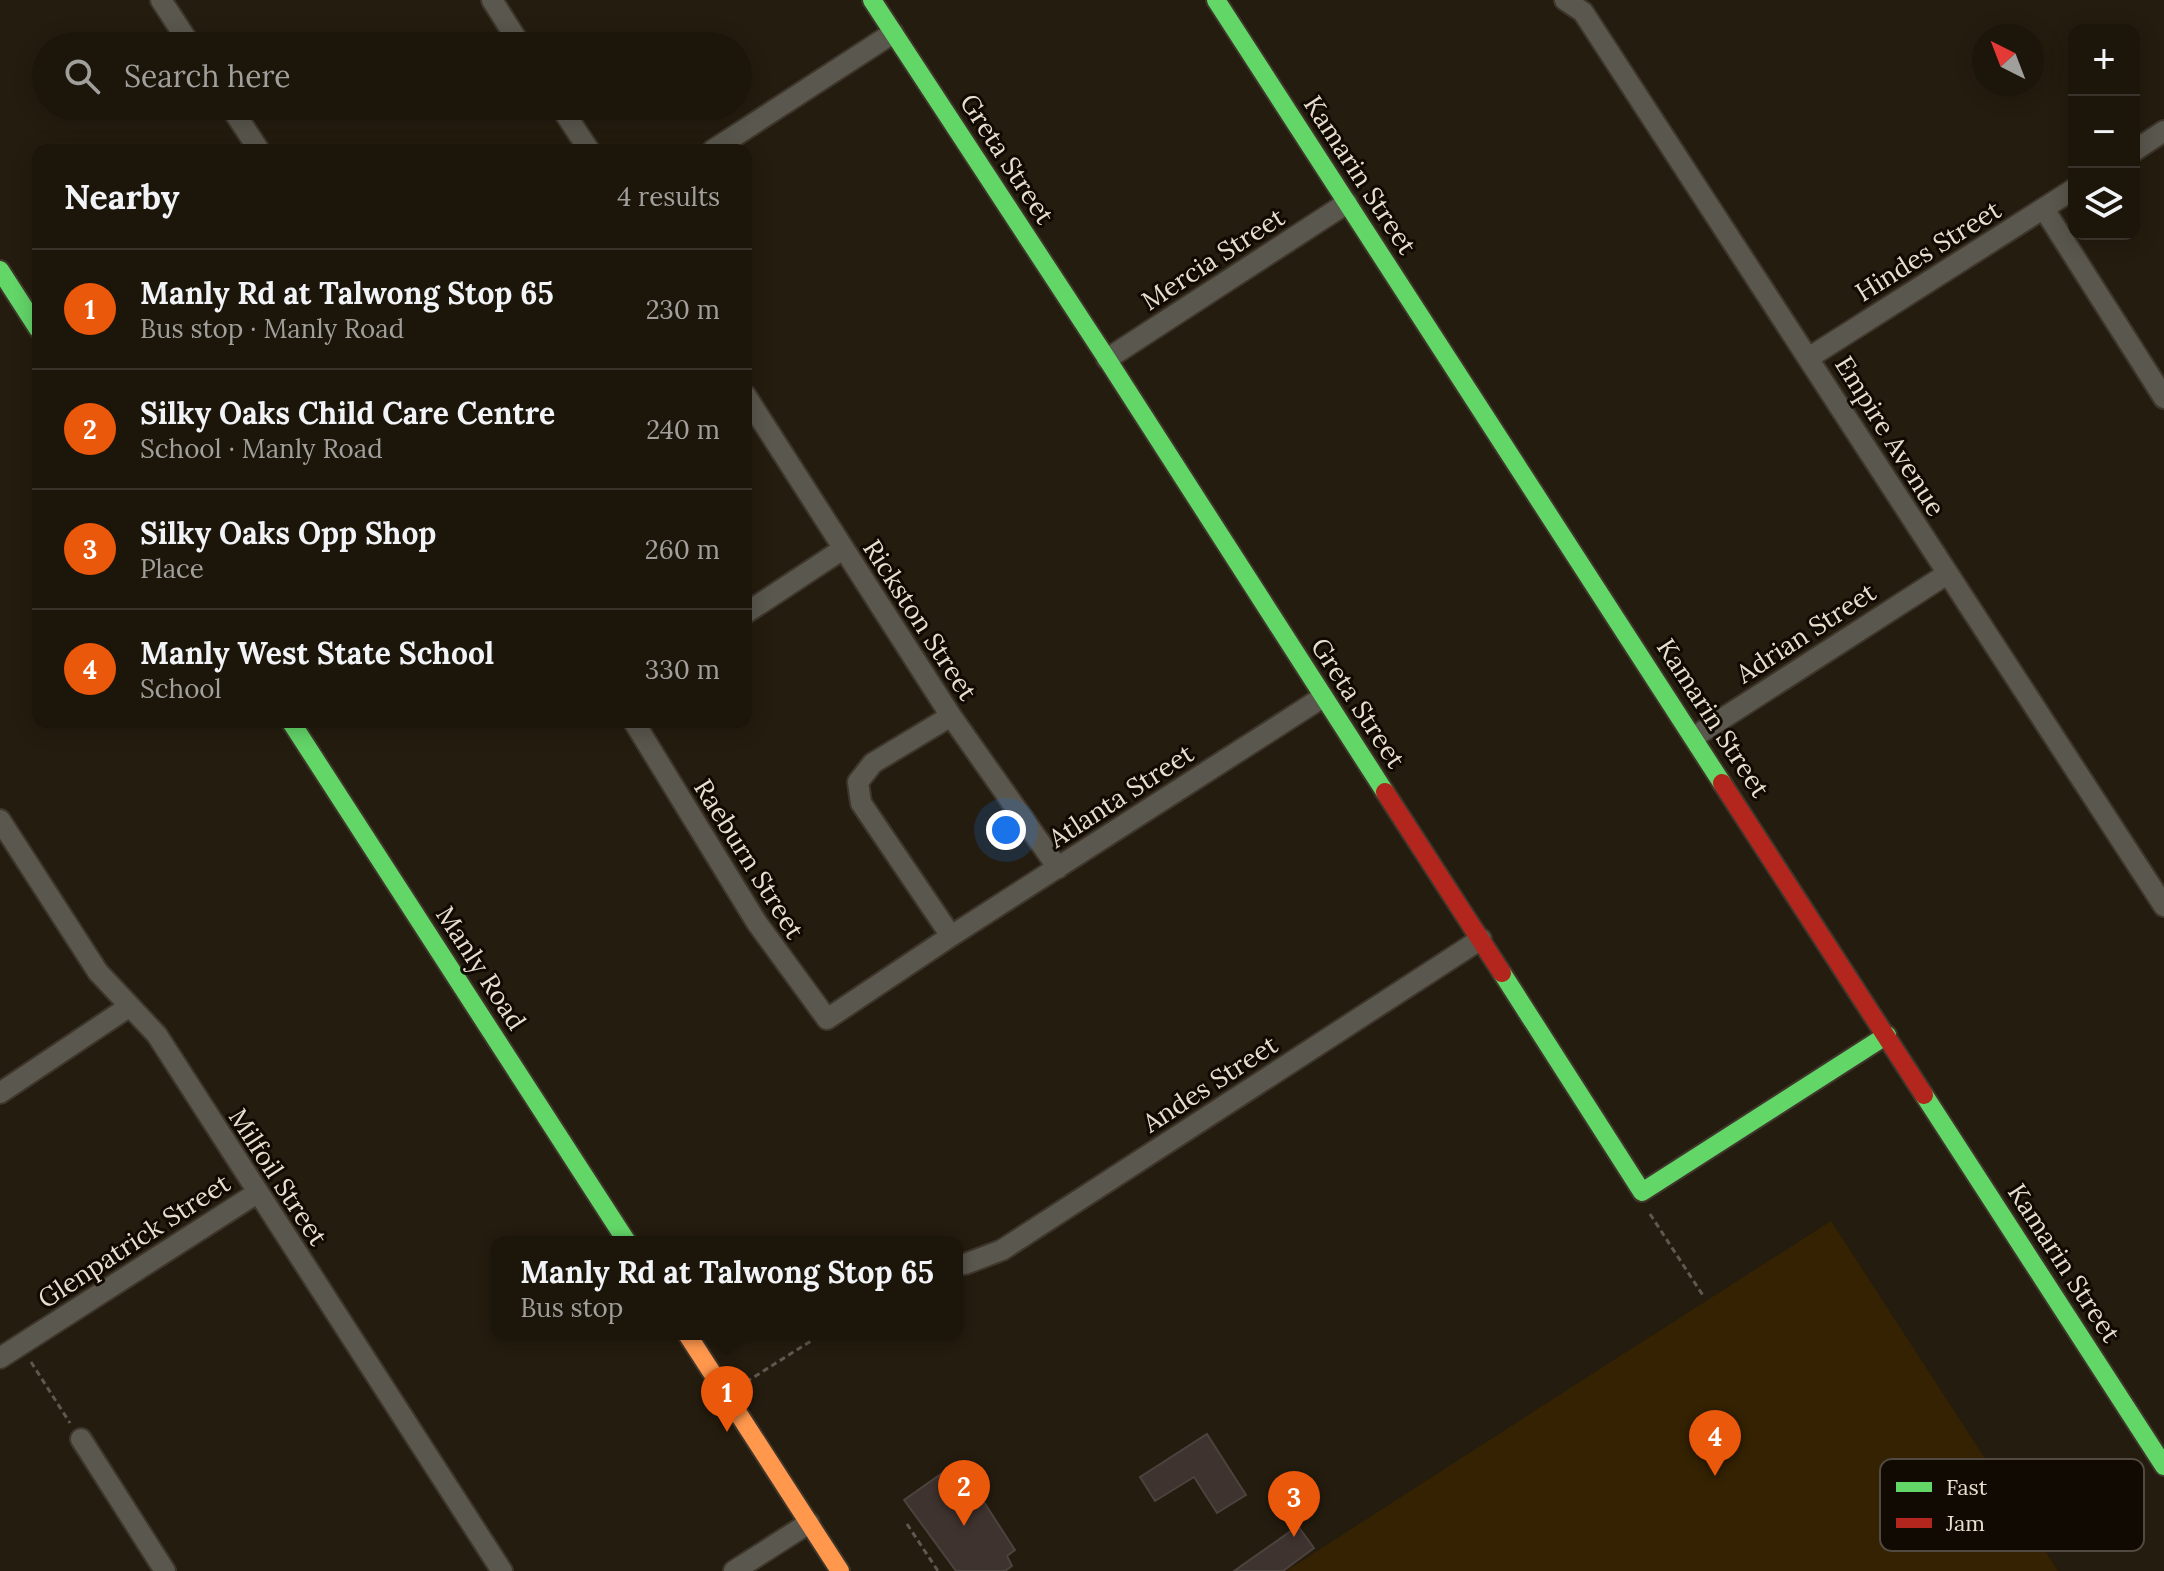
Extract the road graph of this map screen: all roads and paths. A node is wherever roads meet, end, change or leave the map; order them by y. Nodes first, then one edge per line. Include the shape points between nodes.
1 (161, 0) edge
2 (492, 0) edge
3 (872, 0) edge
4 (1216, 0) edge
5 (1565, 0) edge
6 (182, 32) edge
7 (512, 32) edge
8 (893, 33) junction
9 (239, 120) edge
10 (569, 120) edge
11 (2164, 131) edge
12 (255, 144) edge
13 (585, 144) edge
14 (722, 144) edge
15 (2140, 147) edge
16 (2068, 193) edge
17 (1347, 203) junction
18 (2044, 209) junction
19 (0, 270) edge
20 (29, 296) edge
21 (1810, 357) junction
22 (1107, 359) junction
23 (2164, 398) edge
24 (752, 405) edge
25 (843, 549) junction
26 (1947, 574) junction
27 (752, 609) edge
28 (1323, 697) junction
29 (951, 716) junction
30 (295, 728) edge
31 (638, 728) edge
32 (1694, 737) junction
33 (0, 820) edge
34 (1058, 868) junction
35 (2164, 906) edge
36 (951, 936) junction
37 (1481, 939) junction
38 (130, 1006) junction
39 (827, 1019) joint
40 (1887, 1035) junction
41 (0, 1093) edge
42 (1642, 1192) junction
43 (257, 1193) junction
44 (623, 1236) edge
45 (965, 1264) dead end
46 (1704, 1297) dead end
47 (691, 1340) edge
48 (812, 1340) edge
49 (20, 1345) junction
50 (0, 1358) edge
51 (746, 1382) dead end
52 (81, 1439) joint
53 (2164, 1466) edge
54 (809, 1523) junction
55 (907, 1524) dead end
56 (165, 1571) edge
57 (502, 1571) edge
58 (734, 1571) edge
59 (840, 1571) edge
60 (938, 1571) edge

1 - 6 street
2 - 7 street
3 - 8 street, Greta Street
4 - 17 street, Kamarin Street
5 - 21 street, Empire Avenue via 1583,12
8 - 14 street
8 - 22 street, Greta Street
9 - 12 street
10 - 13 street
11 - 15 street
16 - 18 street, Hindes Street
17 - 22 street, Mercia Street
17 - 32 street, Kamarin Street
18 - 21 street, Hindes Street
18 - 23 street
19 - 20 street
21 - 26 street, Empire Avenue
22 - 28 street, Greta Street
24 - 25 street, Rickston Street
25 - 27 street
25 - 29 street, Rickston Street
26 - 32 street, Adrian Street
26 - 35 street, Empire Avenue
28 - 34 street, Atlanta Street
28 - 37 street, Greta Street
29 - 34 street, Rickston Street
29 - 36 street via 873,763 858,782 861,803
30 - 44 street, Manly Road
31 - 39 street, Raeburn Street via 757,923
32 - 40 street, Kamarin Street
33 - 38 street, Milfoil Street via 98,972
34 - 36 street, Atlanta Street
36 - 39 street, Atlanta Street
37 - 42 street, Greta Street
37 - 45 street, Andes Street via 1002,1250
38 - 41 street
38 - 43 street, Milfoil Street via 157,1035
40 - 42 street
40 - 53 street, Kamarin Street
42 - 46 path via 1652,1217
43 - 49 street, Glenpatrick Street
43 - 57 street, Milfoil Street
47 - 54 street
48 - 51 path
49 - 50 street, Glenpatrick Street
49 - 52 path
52 - 56 street
54 - 58 street
54 - 59 street
55 - 60 path

